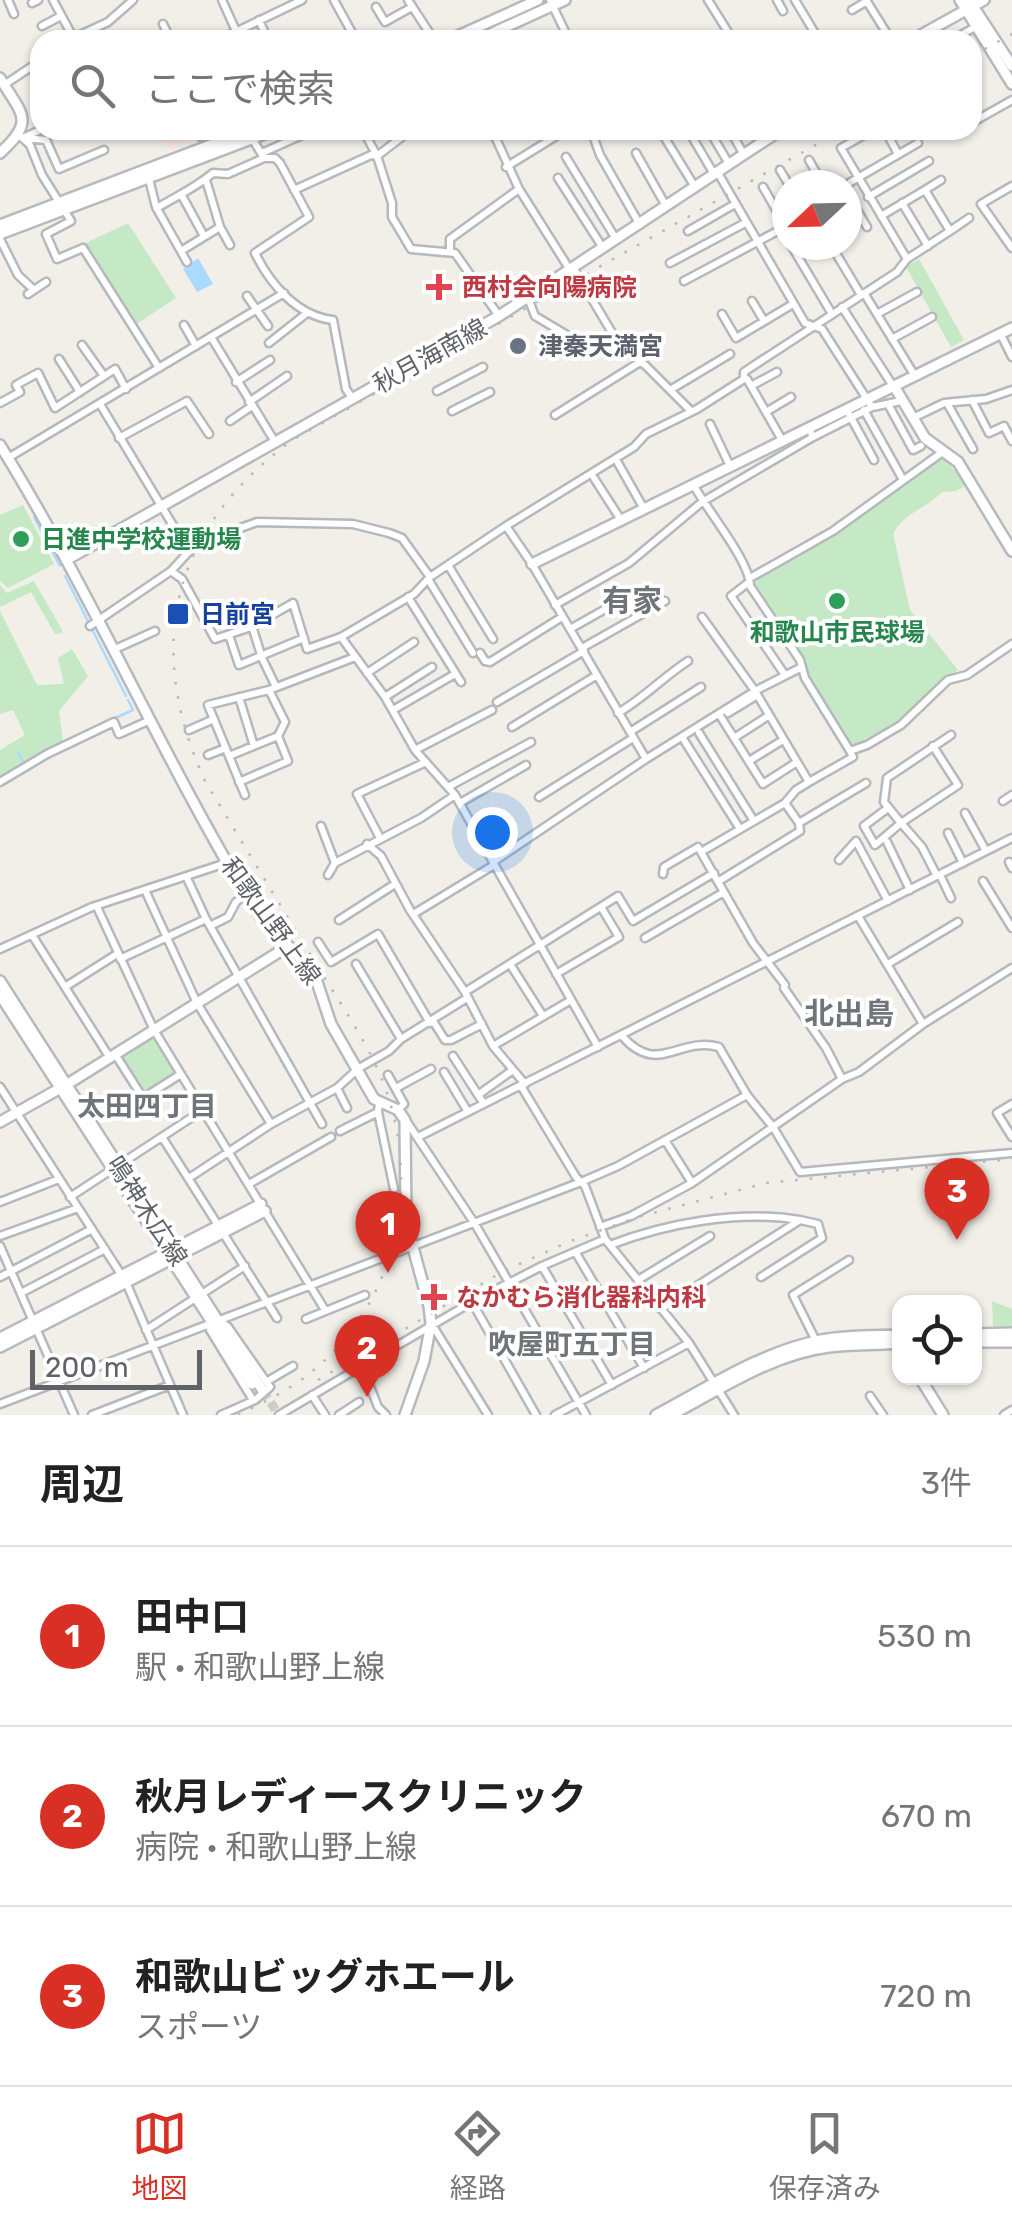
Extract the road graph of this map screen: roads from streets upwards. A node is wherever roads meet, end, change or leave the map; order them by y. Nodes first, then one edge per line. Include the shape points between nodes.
1 (8, 0) edge
2 (53, 0) edge
3 (134, 0) edge
4 (222, 0) edge
5 (300, 0) edge
6 (334, 0) edge
7 (538, 0) edge
8 (564, 0) edge
9 (708, 0) edge
10 (776, 0) edge
11 (795, 0) edge
12 (867, 0) edge
13 (984, 0) edge
14 (410, 2) edge
15 (551, 3) edge
16 (282, 4) edge
17 (967, 4) edge
18 (376, 7) dead end
19 (852, 10) dead end
20 (783, 11) dead end
21 (14, 14) dead end
22 (61, 16) junction
23 (259, 20) junction
24 (163, 24) dead end
25 (42, 26) dead end
26 (977, 26) junction
27 (67, 30) edge
28 (94, 30) edge
29 (166, 30) edge
30 (236, 30) edge
31 (238, 30) edge
32 (264, 30) edge
33 (351, 30) edge
34 (428, 30) edge
35 (472, 30) edge
36 (497, 30) edge
37 (564, 30) edge
38 (726, 30) edge
39 (813, 30) edge
40 (885, 30) edge
41 (927, 30) edge
42 (970, 30) edge
43 (979, 30) edge
44 (982, 34) edge
45 (1010, 59) edge
46 (30, 67) edge
47 (2, 82) edge
48 (1012, 84) edge
49 (1012, 100) edge
50 (982, 117) edge
51 (30, 134) edge
52 (21, 137) junction
53 (30, 138) edge
54 (46, 140) edge
55 (231, 140) edge
56 (234, 140) edge
57 (253, 140) edge
58 (294, 140) edge
59 (368, 140) edge
60 (398, 140) edge
61 (496, 140) edge
62 (550, 140) edge
63 (595, 140) edge
64 (666, 140) edge
65 (694, 140) edge
66 (715, 140) edge
67 (736, 140) edge
68 (766, 140) edge
69 (855, 140) edge
70 (890, 140) edge
71 (918, 143) dead end
72 (104, 150) dead end
73 (0, 153) edge
74 (636, 154) dead end
75 (898, 154) junction
76 (744, 155) junction
77 (263, 156) junction
78 (377, 156) junction
79 (566, 157) dead end
80 (808, 160) dead end
81 (929, 162) dead end
82 (730, 165) junction
83 (506, 167) junction
84 (814, 170) edge
85 (853, 170) edge
86 (716, 174) junction
87 (862, 176) edge
88 (558, 178) dead end
89 (149, 179) junction
90 (206, 180) junction
91 (942, 180) dead end
92 (862, 186) edge
93 (1012, 186) edge
94 (762, 187) dead end
95 (696, 188) junction
96 (518, 189) junction
97 (294, 190) junction
98 (925, 190) junction
99 (180, 194) junction
100 (868, 197) junction
101 (902, 203) junction
102 (735, 204) junction
103 (63, 205) junction
104 (772, 205) edge
105 (667, 207) junction
106 (156, 208) junction
107 (881, 216) junction
108 (862, 218) edge
109 (969, 218) dead end
110 (745, 222) junction
111 (0, 225) edge
112 (640, 225) junction
113 (220, 227) junction
114 (867, 227) dead end
115 (688, 231) dead end
116 (950, 231) junction
117 (772, 235) edge
118 (204, 236) junction
119 (0, 237) edge
120 (617, 240) junction
121 (757, 244) junction
122 (230, 245) dead end
123 (928, 246) junction
124 (1012, 248) edge
125 (603, 250) junction
126 (180, 251) junction
127 (450, 251) junction
128 (907, 259) junction
129 (800, 260) edge
130 (840, 260) edge
131 (187, 262) dead end
132 (670, 264) dead end
133 (572, 270) junction
134 (46, 282) dead end
135 (684, 282) dead end
136 (917, 292) dead end
137 (284, 293) junction
138 (862, 294) junction
139 (247, 296) dead end
140 (528, 298) junction
141 (752, 301) dead end
142 (794, 304) junction
143 (842, 308) junction
144 (257, 310) junction
145 (307, 313) junction
146 (722, 314) dead end
147 (832, 314) junction
148 (877, 314) junction
149 (500, 316) junction
150 (932, 317) dead end
151 (764, 321) junction
152 (184, 325) dead end
153 (815, 325) junction
154 (268, 326) dead end
155 (1012, 328) edge
156 (1000, 334) junction
157 (212, 337) junction
158 (892, 339) junction
159 (82, 344) dead end
160 (269, 344) dead end
161 (196, 346) junction
162 (621, 347) junction
163 (730, 354) dead end
164 (1012, 358) edge
165 (59, 360) dead end
166 (270, 360) dead end
167 (640, 362) junction
168 (484, 367) dead end
169 (159, 368) junction
170 (777, 372) dead end
171 (104, 376) junction
172 (287, 376) dead end
173 (915, 376) junction
174 (744, 379) junction
175 (236, 382) junction
176 (752, 386) junction
177 (894, 386) junction
178 (126, 389) junction
179 (437, 390) dead end
180 (670, 390) junction
181 (1012, 390) edge
182 (80, 392) junction
183 (490, 392) dead end
184 (791, 397) dead end
185 (353, 399) junction
186 (972, 400) junction
187 (902, 401) junction
188 (0, 402) edge
189 (947, 402) junction
190 (100, 404) junction
191 (251, 404) junction
192 (888, 404) junction
193 (867, 405) junction
194 (690, 410) junction
195 (452, 411) dead end
196 (766, 412) junction
197 (848, 412) junction
198 (555, 415) dead end
199 (913, 418) junction
200 (230, 421) dead end
201 (710, 424) dead end
202 (811, 432) junction
203 (209, 434) dead end
204 (119, 438) junction
205 (782, 440) junction
206 (1012, 441) edge
207 (276, 442) junction
208 (0, 445) edge
209 (920, 446) dead end
210 (973, 449) dead end
211 (944, 451) junction
212 (8, 458) junction
213 (874, 460) dead end
214 (618, 463) dead end
215 (730, 466) junction
216 (594, 478) dead end
217 (902, 478) junction
218 (692, 484) junction
219 (702, 502) junction
220 (159, 508) junction
221 (644, 509) junction
222 (620, 520) junction
223 (506, 526) junction
224 (1012, 551) edge
225 (189, 552) junction
226 (66, 560) junction
227 (532, 564) junction
228 (448, 566) junction
229 (171, 572) junction
230 (429, 578) junction
231 (750, 580) junction
232 (408, 597) junction
233 (664, 601) dead end
234 (616, 603) dead end
235 (555, 605) junction
236 (562, 617) junction
237 (702, 618) dead end
238 (94, 623) junction
239 (252, 626) junction
240 (570, 629) junction
241 (154, 631) dead end
242 (229, 635) junction
243 (341, 636) junction
244 (304, 638) junction
245 (493, 639) dead end
246 (414, 642) dead end
247 (1012, 644) edge
248 (113, 650) junction
249 (583, 650) junction
250 (356, 657) junction
251 (262, 658) junction
252 (688, 661) dead end
253 (432, 667) dead end
254 (802, 667) junction
255 (367, 672) junction
256 (455, 674) junction
257 (597, 675) junction
258 (785, 675) junction
259 (461, 682) dead end
260 (701, 687) dead end
261 (272, 689) junction
262 (755, 694) junction
263 (239, 697) junction
264 (385, 697) junction
265 (497, 702) dead end
266 (394, 710) junction
267 (492, 710) dead end
268 (618, 713) junction
269 (724, 714) junction
270 (768, 716) junction
271 (214, 719) junction
272 (148, 721) junction
273 (710, 724) dead end
274 (512, 727) dead end
275 (189, 730) dead end
276 (699, 733) junction
277 (951, 734) dead end
278 (631, 735) junction
279 (278, 736) junction
280 (686, 738) junction
281 (734, 738) junction
282 (783, 740) junction
283 (531, 742) dead end
284 (254, 746) junction
285 (933, 746) junction
286 (226, 748) junction
287 (415, 750) junction
288 (850, 751) junction
289 (208, 755) dead end
290 (229, 756) junction
291 (646, 759) junction
292 (426, 762) junction
293 (749, 762) junction
294 (797, 762) junction
295 (526, 764) dead end
296 (0, 782) edge
297 (240, 782) junction
298 (809, 782) junction
299 (866, 782) dead end
300 (448, 786) junction
301 (245, 794) dead end
302 (455, 795) junction
303 (1012, 795) edge
304 (539, 797) dead end
305 (1003, 801) dead end
306 (785, 802) junction
307 (460, 803) junction
308 (888, 808) junction
309 (965, 813) dead end
310 (754, 821) junction
311 (901, 823) junction
312 (799, 824) junction
313 (321, 826) dead end
314 (740, 829) junction
315 (948, 833) dead end
316 (380, 838) junction
317 (1012, 838) edge
318 (887, 842) dead end
319 (367, 844) junction
320 (986, 851) junction
321 (701, 852) junction
322 (839, 860) dead end
323 (226, 863) junction
324 (335, 863) junction
325 (494, 863) junction
326 (962, 863) junction
327 (663, 874) dead end
328 (328, 875) dead end
329 (938, 875) junction
330 (186, 876) junction
331 (716, 877) junction
332 (984, 880) dead end
333 (395, 884) junction
334 (145, 890) junction
335 (910, 890) junction
336 (724, 892) junction
337 (246, 895) junction
338 (951, 898) dead end
339 (888, 901) junction
340 (97, 907) junction
341 (601, 908) junction
342 (415, 914) junction
343 (858, 916) junction
344 (339, 920) dead end
345 (958, 922) dead end
346 (208, 923) junction
347 (1012, 928) edge
348 (32, 935) junction
349 (167, 938) junction
350 (645, 938) dead end
351 (318, 942) dead end
352 (287, 946) junction
353 (540, 946) junction
354 (0, 949) edge
355 (119, 956) junction
356 (769, 960) junction
357 (356, 964) dead end
358 (510, 964) junction
359 (888, 964) junction
360 (1012, 968) edge
361 (556, 974) junction
362 (240, 976) junction
363 (0, 980) edge
364 (64, 986) junction
365 (0, 995) edge
366 (466, 995) junction
367 (571, 1000) junction
368 (197, 1003) junction
369 (543, 1016) junction
370 (432, 1022) junction
371 (482, 1024) junction
372 (923, 1024) junction
373 (154, 1030) junction
374 (622, 1036) junction
375 (401, 1040) junction
376 (493, 1046) junction
377 (598, 1047) junction
378 (112, 1056) junction
379 (453, 1056) dead end
380 (359, 1068) junction
381 (431, 1069) dead end
382 (444, 1072) dead end
383 (510, 1072) dead end
384 (181, 1074) junction
385 (388, 1075) dead end
386 (842, 1079) junction
387 (523, 1085) junction
388 (63, 1086) junction
389 (0, 1087) edge
390 (337, 1088) junction
391 (396, 1088) junction
392 (478, 1095) junction
393 (747, 1095) junction
394 (310, 1100) junction
395 (484, 1104) junction
396 (1012, 1104) edge
397 (378, 1107) junction
398 (346, 1108) dead end
399 (203, 1110) junction
400 (398, 1110) junction
401 (17, 1112) junction
402 (468, 1112) junction
403 (405, 1120) junction
404 (0, 1122) edge
405 (271, 1124) junction
406 (322, 1124) dead end
407 (773, 1126) junction
408 (340, 1130) dead end
409 (418, 1136) junction
410 (162, 1137) junction
411 (1012, 1137) edge
412 (331, 1138) dead end
413 (665, 1140) junction
414 (230, 1150) junction
415 (1012, 1153) edge
416 (115, 1168) junction
417 (189, 1178) junction
418 (59, 1179) junction
419 (582, 1182) junction
420 (692, 1183) junction
421 (250, 1184) junction
422 (394, 1189) dead end
423 (70, 1196) junction
424 (0, 1202) edge
425 (78, 1208) junction
426 (263, 1208) junction
427 (800, 1220) junction
428 (474, 1224) junction
429 (600, 1226) junction
430 (92, 1229) junction
431 (221, 1229) junction
432 (0, 1236) edge
433 (710, 1236) dead end
434 (608, 1242) junction
435 (0, 1247) edge
436 (411, 1248) junction
437 (104, 1249) junction
438 (576, 1252) junction
439 (170, 1255) junction
440 (849, 1260) dead end
441 (245, 1266) junction
442 (542, 1266) junction
443 (12, 1271) junction
444 (761, 1276) dead end
445 (0, 1277) edge
446 (124, 1279) junction
447 (638, 1280) junction
448 (508, 1284) junction
449 (310, 1286) junction
450 (21, 1293) junction
451 (365, 1294) dead end
452 (198, 1296) junction
453 (268, 1302) junction
454 (472, 1302) junction
455 (662, 1308) junction
456 (325, 1310) junction
457 (278, 1318) dead end
458 (306, 1319) dead end
459 (215, 1322) junction
460 (34, 1325) junction
461 (431, 1325) junction
462 (146, 1330) junction
463 (1012, 1333) edge
464 (982, 1334) edge
465 (892, 1336) edge
466 (0, 1338) edge
467 (816, 1341) junction
468 (982, 1342) edge
469 (1012, 1342) edge
470 (689, 1343) junction
471 (892, 1343) edge
472 (153, 1345) junction
473 (0, 1347) edge
474 (293, 1366) dead end
475 (362, 1366) junction
476 (644, 1368) junction
477 (58, 1382) junction
478 (170, 1384) junction
479 (612, 1385) junction
480 (924, 1385) edge
481 (716, 1387) junction
482 (260, 1392) junction
483 (312, 1396) junction
484 (870, 1396) dead end
485 (359, 1402) dead end
486 (578, 1402) junction
487 (0, 1404) edge
488 (1012, 1410) edge
489 (182, 1413) edge
490 (284, 1414) edge
491 (74, 1415) edge
492 (92, 1415) edge
493 (168, 1415) edge
494 (221, 1415) edge
495 (325, 1415) edge
496 (339, 1415) edge
497 (386, 1415) edge
498 (405, 1415) edge
499 (488, 1415) edge
500 (536, 1415) edge
501 (556, 1415) edge
502 (586, 1415) edge
503 (656, 1415) edge
504 (671, 1415) edge
505 (734, 1415) edge
506 (878, 1415) edge
507 (942, 1415) edge
508 (1004, 1415) edge

1 - 21 street
2 - 22 street
3 - 28 street
4 - 30 street
5 - 16 street
6 - 33 street
7 - 35 street
8 - 15 street
9 - 38 street
10 - 20 street
11 - 39 street
12 - 19 street
12 - 40 street
13 - 17 street
14 - 18 street via 385,22
14 - 34 street
15 - 36 street
15 - 37 street
16 - 23 street
17 - 26 street
17 - 41 street
17 - 45 street
22 - 25 street
22 - 27 street
23 - 31 street
23 - 32 street
24 - 29 street
26 - 42 street
26 - 43 street
44 - 48 street
46 - 47 street
47 - 52 street via 22,118
49 - 50 street
51 - 52 street
52 - 53 street
52 - 73 street
52 - 103 street
54 - 72 street via 59,168
55 - 103 street
56 - 89 street
57 - 77 street
58 - 77 street
59 - 78 street
60 - 78 street
61 - 83 street
62 - 83 street
63 - 112 street
64 - 95 street
65 - 86 street
66 - 82 street
67 - 76 street
68 - 76 street, 秋月海南線
69 - 85 street via 840,148
70 - 75 street
71 - 75 street
74 - 105 street
75 - 87 street
76 - 82 street, 秋月海南線
77 - 90 street
77 - 97 street via 275,158
78 - 97 street
78 - 127 street via 404,241 419,252
79 - 120 street
80 - 84 street
81 - 100 street
82 - 86 street, 秋月海南線
83 - 96 street
86 - 95 street, 秋月海南線
86 - 102 street
88 - 125 street
89 - 103 street
89 - 106 street
90 - 99 street
90 - 113 street
91 - 98 street
92 - 100 street
93 - 124 street via 981,204
94 - 104 street
95 - 105 street, 秋月海南線
96 - 127 street via 450,239
96 - 133 street
97 - 137 street via 309,217 256,253
98 - 101 street
98 - 116 street
99 - 106 street
99 - 118 street
100 - 107 street
101 - 107 street
101 - 123 street
102 - 110 street
102 - 115 street
103 - 111 street
103 - 119 street
103 - 169 street via 72,221 46,234 57,259 83,248
105 - 112 street, 秋月海南線
106 - 126 street
107 - 128 street
108 - 114 street
109 - 116 street
110 - 121 street
110 - 132 street
112 - 120 street, 秋月海南線
113 - 118 street
113 - 122 street
116 - 123 street
117 - 121 street
118 - 126 street
119 - 134 street via 31,292
120 - 125 street, 秋月海南線
121 - 135 street
121 - 142 street
123 - 128 street
125 - 133 street, 秋月海南線
126 - 131 street
127 - 149 street
128 - 138 street
129 - 147 street
130 - 138 street
133 - 140 street, 秋月海南線
133 - 162 street
136 - 148 street
137 - 144 street
137 - 145 street
138 - 143 street
138 - 148 street
139 - 144 street
140 - 149 street, 秋月海南線
140 - 162 street via 535,316 577,341
141 - 151 street
142 - 151 street
142 - 153 street via 805,323
143 - 147 street
143 - 177 street
144 - 154 street
144 - 157 street
145 - 160 street
145 - 185 street via 333,320
146 - 151 street via 736,338
147 - 153 street
148 - 158 street
149 - 185 street, 秋月海南線
150 - 158 street
152 - 161 street
153 - 174 street via 744,372
153 - 193 street
155 - 156 street
156 - 164 street
156 - 173 street
157 - 161 street
157 - 175 street
158 - 173 street
159 - 171 street
161 - 169 street
162 - 167 street
163 - 180 street
165 - 182 street
166 - 175 street
167 - 180 street
167 - 198 street
168 - 179 street
169 - 178 street
170 - 176 street
171 - 178 street via 115,368
171 - 182 street
172 - 191 street
173 - 177 street
174 - 176 street
174 - 194 street
175 - 191 street
176 - 196 street
177 - 187 street
177 - 193 street
178 - 190 street
180 - 194 street
181 - 186 street
182 - 188 street via 55,408 38,373
183 - 195 street
184 - 196 street
185 - 207 street, 秋月海南線
186 - 189 street
186 - 206 street via 989,433 1004,426
187 - 192 street
187 - 199 street
189 - 199 street
189 - 210 street
190 - 204 street
190 - 212 street
191 - 200 street
191 - 207 street
192 - 193 street
192 - 209 street via 913,450
193 - 197 street
193 - 217 street
194 - 223 street
196 - 205 street
197 - 202 street
197 - 213 street
199 - 211 street
201 - 215 street
202 - 205 street
202 - 219 street
203 - 204 street via 187,401
204 - 220 street
205 - 215 street
207 - 220 street, 秋月海南線
208 - 212 street, 和歌山野上線
211 - 217 street
211 - 224 street via 964,470
212 - 226 street, 和歌山野上線
214 - 221 street
215 - 218 street
216 - 222 street
217 - 231 street
218 - 219 street
218 - 221 street
219 - 231 street
219 - 235 street via 629,562
220 - 225 street
220 - 226 street, 秋月海南線
221 - 222 street
222 - 227 street
223 - 227 street
223 - 228 street
225 - 229 street
225 - 230 street via 212,536 257,522 353,524 402,538
226 - 238 street, 和歌山野上線
227 - 235 street
228 - 230 street
228 - 245 street
229 - 238 street
229 - 242 street via 184,581 215,639
230 - 232 street
230 - 236 street via 485,661
231 - 254 street
231 - 258 street via 731,596
232 - 243 street
232 - 256 street
233 - 249 street
234 - 240 street
235 - 236 street
236 - 240 street
237 - 262 street
238 - 248 street, 和歌山野上線
239 - 242 street
239 - 244 street via 293,603
239 - 251 street
240 - 249 street
241 - 248 street
242 - 251 street via 239,665
243 - 244 street via 308,649
243 - 250 street
244 - 251 street
246 - 255 street
247 - 288 street via 948,680 901,726
248 - 272 street, 和歌山野上線
249 - 257 street
249 - 265 street
250 - 255 street
250 - 261 street
251 - 261 street
252 - 268 street
253 - 264 street
254 - 258 street
254 - 288 street
255 - 264 street
256 - 259 street
256 - 266 street
257 - 268 street
257 - 274 street
258 - 262 street
260 - 278 street
261 - 263 street
261 - 279 street via 285,722
262 - 269 street
262 - 270 street
263 - 271 street via 208,705
263 - 284 street
264 - 266 street
266 - 287 street
267 - 287 street
268 - 278 street
269 - 280 street
269 - 281 street
270 - 281 street
270 - 282 street
271 - 275 street
271 - 286 street
272 - 296 street via 120,734 114,722
272 - 323 street, 和歌山野上線
273 - 276 street
276 - 280 street
276 - 310 street
277 - 285 street
278 - 291 street
278 - 304 street
279 - 284 street
279 - 297 street via 288,761
280 - 291 street
280 - 314 street
281 - 293 street
282 - 293 street
282 - 294 street
283 - 300 street
284 - 290 street
285 - 308 street via 887,778
285 - 311 street via 958,786
286 - 289 street
286 - 290 street
287 - 292 street
288 - 298 street via 853,757
290 - 297 street
291 - 325 street
292 - 300 street
292 - 316 street via 357,794
293 - 294 street via 764,784
294 - 298 street
295 - 307 street
297 - 301 street
298 - 306 street
299 - 312 street
300 - 302 street
302 - 307 street
302 - 316 street
303 - 305 street
306 - 310 street
306 - 312 street
307 - 325 street
308 - 311 street
308 - 311 street via 864,826 875,845
309 - 320 street
310 - 314 street
311 - 329 street
312 - 331 street via 800,832
313 - 324 street
314 - 321 street
315 - 326 street
316 - 319 street
317 - 320 street
318 - 335 street
319 - 324 street
319 - 333 street
320 - 326 street
321 - 327 street via 698,847
321 - 331 street
322 - 339 street via 856,841
323 - 330 street
323 - 337 street, 和歌山野上線
324 - 328 street
325 - 342 street
325 - 353 street
326 - 329 street
329 - 335 street
329 - 338 street
330 - 334 street
330 - 346 street
331 - 336 street
331 - 341 street via 633,921 618,896
332 - 347 street
333 - 342 street
333 - 344 street
334 - 340 street
334 - 349 street
335 - 339 street
336 - 350 street
336 - 356 street
337 - 346 street via 228,916
337 - 352 street, 和歌山野上線
339 - 343 street
340 - 348 street
340 - 355 street
341 - 353 street
341 - 361 street via 619,937
342 - 366 street
343 - 356 street
343 - 359 street
345 - 359 street
346 - 349 street
346 - 362 street
348 - 354 street
348 - 364 street
349 - 355 street
349 - 368 street
351 - 370 street via 332,962 378,934
352 - 362 street
352 - 380 street, 和歌山野上線 via 314,973 332,1024
353 - 358 street
353 - 361 street
355 - 364 street
355 - 373 street
356 - 374 street
356 - 386 street
357 - 375 street
358 - 366 street
358 - 369 street
359 - 372 street
360 - 372 street
361 - 367 street
362 - 368 street
362 - 394 street
363 - 388 street, 鳴神木広線
364 - 378 street
365 - 388 street, 鳴神木広線
366 - 370 street
366 - 371 street
367 - 369 street
367 - 377 street
368 - 373 street
368 - 405 street
369 - 376 street
370 - 371 street via 445,1040
370 - 375 street
371 - 376 street
372 - 386 street
373 - 378 street
373 - 384 street
374 - 377 street
374 - 393 street via 648,1056 715,1044
375 - 380 street
376 - 387 street
377 - 387 street
378 - 384 street via 143,1098
378 - 388 street
379 - 392 street
380 - 390 street
380 - 397 street, 和歌山野上線
381 - 391 street
382 - 402 street
383 - 392 street
384 - 399 street
385 - 391 street
386 - 407 street
387 - 395 street
387 - 419 street
388 - 401 street
388 - 416 street, 鳴神木広線
389 - 401 street
390 - 394 street
390 - 398 street
391 - 400 street via 404,1104
392 - 395 street
393 - 407 street
393 - 413 street
394 - 405 street
394 - 406 street
395 - 402 street
396 - 411 street via 998,1112
397 - 400 street
397 - 408 street
397 - 422 street
399 - 410 street
399 - 414 street
400 - 403 street
401 - 404 street
401 - 418 street
402 - 409 street
403 - 409 street
403 - 436 street
405 - 414 street
407 - 415 street via 800,1172
407 - 420 street
409 - 428 street
410 - 416 street
410 - 417 street
412 - 421 street
413 - 419 street
413 - 420 street
414 - 417 street
414 - 421 street
416 - 423 street
416 - 439 street, 鳴神木広線
417 - 431 street
418 - 423 street
418 - 424 street
419 - 428 street
419 - 429 street
420 - 429 street
421 - 426 street
423 - 425 street
425 - 430 street
425 - 432 street
426 - 431 street
426 - 449 street
427 - 434 street via 737,1217
427 - 444 street via 818,1224 822,1238
427 - 455 street
428 - 436 street
428 - 448 street
429 - 434 street
430 - 437 street
430 - 443 street
431 - 439 street
431 - 441 street
433 - 447 street
434 - 438 street
434 - 447 street
435 - 443 street
436 - 449 street
436 - 461 street
437 - 446 street
437 - 450 street
438 - 442 street
438 - 476 street
439 - 446 street
439 - 452 street, 鳴神木広線
440 - 467 street via 793,1295
441 - 452 street
441 - 453 street
442 - 448 street
442 - 479 street
443 - 445 street
443 - 450 street
446 - 460 street
446 - 462 street
447 - 455 street
448 - 454 street
448 - 486 street
449 - 453 street
449 - 456 street
450 - 460 street
451 - 456 street
452 - 459 street, 鳴神木広線
452 - 462 street
453 - 457 street
453 - 459 street
454 - 461 street
454 - 500 street
455 - 470 street
456 - 458 street
459 - 472 street
459 - 482 street, 鳴神木広線
460 - 466 street
460 - 473 street
460 - 477 street
461 - 475 street
461 - 498 street
461 - 499 street
462 - 472 street
463 - 464 street
465 - 467 street
467 - 481 street via 762,1358
468 - 469 street
470 - 476 street
470 - 481 street
471 - 481 street via 828,1347
472 - 477 street
472 - 478 street
474 - 482 street
475 - 483 street
475 - 497 street
476 - 479 street
477 - 487 street
477 - 491 street
478 - 489 street
478 - 492 street
479 - 486 street
480 - 507 street
481 - 503 street
481 - 504 street
481 - 505 street
482 - 494 street
483 - 490 street
483 - 495 street
484 - 506 street
485 - 496 street
486 - 501 street
486 - 502 street
488 - 508 street
489 - 493 street

